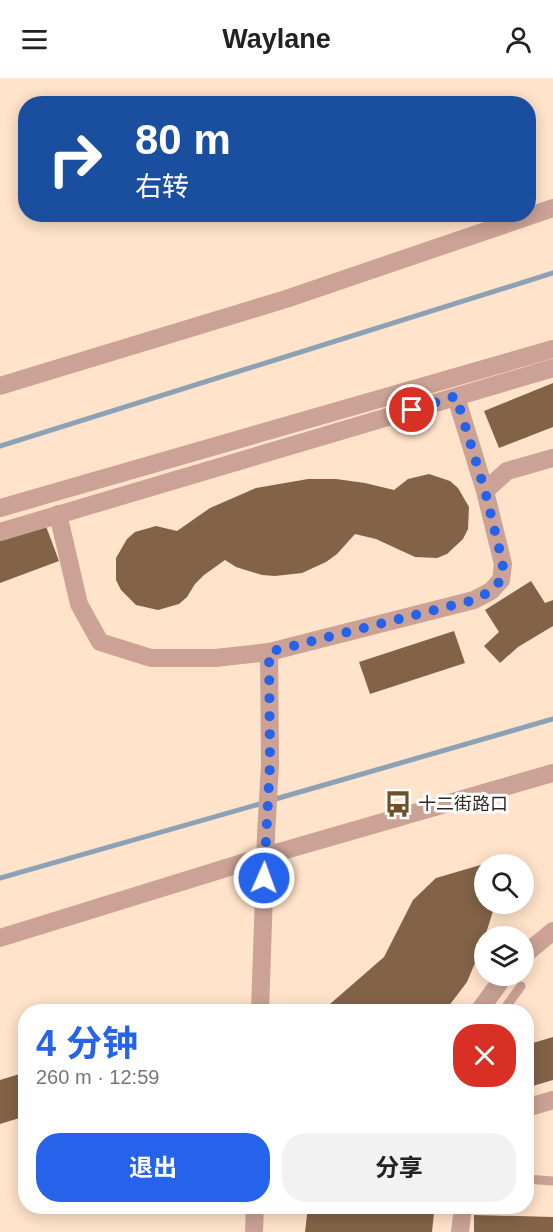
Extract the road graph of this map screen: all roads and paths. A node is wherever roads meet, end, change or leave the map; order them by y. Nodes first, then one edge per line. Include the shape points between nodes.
1 (553, 208) edge
2 (536, 214) edge
3 (512, 222) edge
4 (553, 349) edge
5 (553, 368) edge
6 (0, 386) edge
7 (456, 396) junction
8 (553, 458) edge
9 (485, 491) junction
10 (0, 508) edge
11 (58, 514) junction
12 (0, 532) edge
13 (269, 652) junction
14 (553, 772) edge
15 (265, 856) junction
16 (553, 931) edge
17 (0, 938) edge
18 (534, 947) edge
19 (497, 986) edge
20 (521, 986) dead end
21 (261, 1004) edge
22 (484, 1004) edge
23 (508, 1004) edge
24 (553, 1100) edge
25 (534, 1106) edge
26 (534, 1180) edge
27 (553, 1181) edge
28 (255, 1214) edge
29 (462, 1214) edge
30 (254, 1232) edge
31 (460, 1232) edge

1 - 2 street
3 - 6 street via 286,299
4 - 10 street
5 - 7 street
7 - 9 street
7 - 11 street
8 - 9 street via 507,471
9 - 13 street via 503,564 501,580 491,591 474,600
11 - 12 street
11 - 13 street via 79,604 100,642 151,658 215,658
13 - 15 street via 270,764
14 - 15 street
15 - 17 street
15 - 21 street
16 - 18 street
19 - 22 street
20 - 23 lane
24 - 25 street
26 - 27 lane
28 - 30 street
29 - 31 street

